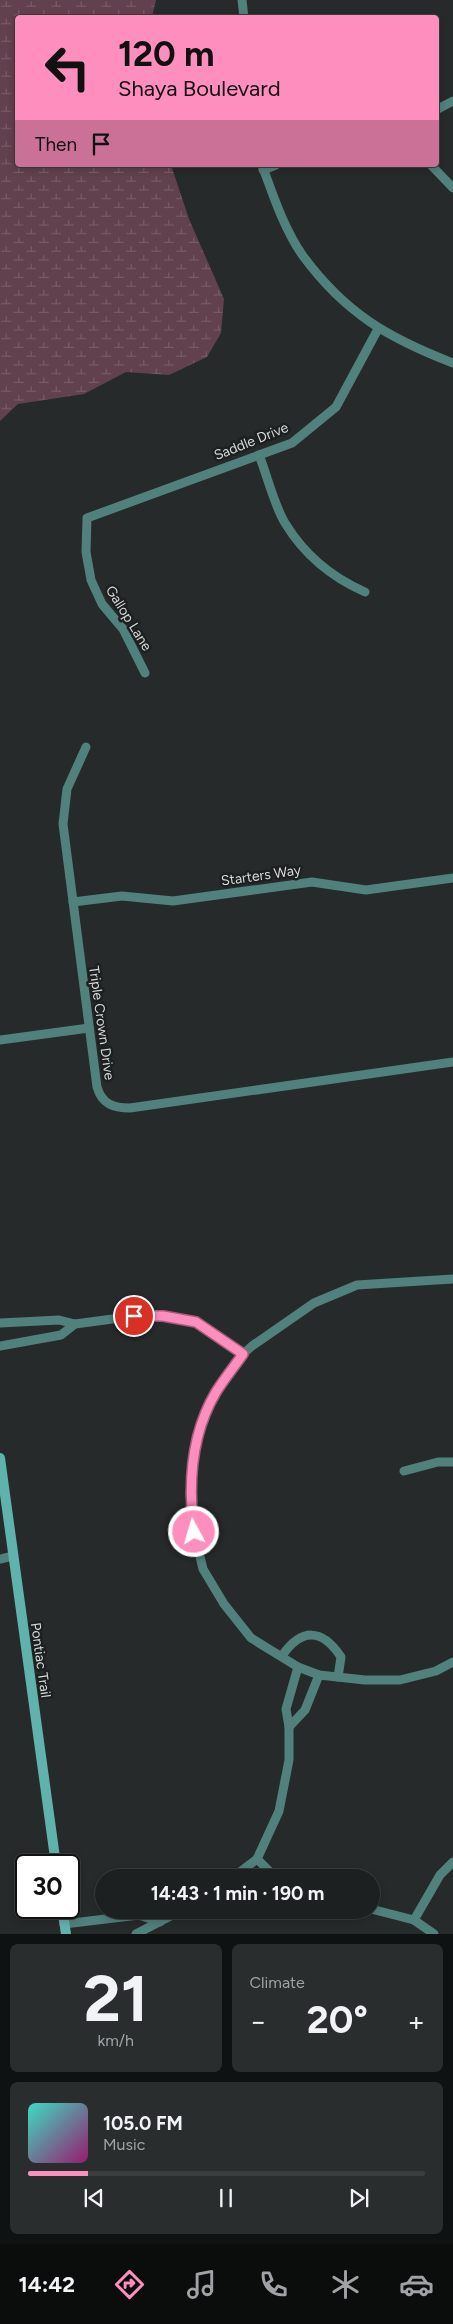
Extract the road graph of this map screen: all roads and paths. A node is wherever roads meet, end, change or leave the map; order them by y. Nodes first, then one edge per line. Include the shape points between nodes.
1 (242, 0) edge
2 (244, 15) edge
3 (453, 102) edge
4 (439, 109) edge
5 (262, 167) edge
6 (433, 167) edge
7 (453, 188) edge
8 (378, 329) junction
9 (453, 363) edge
10 (259, 455) junction
11 (87, 518) joint
12 (365, 592) dead end
13 (146, 673) dead end
14 (86, 747) dead end
15 (453, 878) edge
16 (73, 902) junction
17 (89, 1028) junction
18 (0, 1040) edge
19 (453, 1062) edge
20 (453, 1279) edge
21 (0, 1323) edge
22 (75, 1324) junction
23 (0, 1346) edge
24 (243, 1354) junction
25 (0, 1458) edge
26 (453, 1462) edge
27 (404, 1471) dead end
28 (13, 1556) junction
29 (0, 1558) edge
30 (282, 1656) junction
31 (453, 1662) edge
32 (298, 1667) junction
33 (319, 1675) junction
34 (338, 1677) junction
35 (289, 1727) junction
36 (54, 1854) edge
37 (257, 1859) junction
38 (453, 1862) edge
39 (244, 1869) edge
40 (267, 1869) edge
41 (380, 1911) edge
42 (166, 1919) edge
43 (414, 1920) junction
44 (160, 1922) junction
45 (65, 1929) edge
46 (136, 1934) edge
47 (434, 1934) edge

1 - 2 street
3 - 4 street
5 - 8 street via 279,211 302,255 350,309
6 - 7 street
8 - 9 street via 411,347
8 - 10 street, Saddle Drive via 336,407 292,443
10 - 11 street, Saddle Drive
10 - 12 street via 284,522 312,560 340,581
11 - 13 street, Gallop Lane via 86,552 91,580 102,604 123,629
14 - 16 street, Triple Crown Drive via 67,789 62,824
15 - 16 street, Starters Way via 366,890 312,882 173,900 122,896
16 - 17 street, Triple Crown Drive
17 - 18 street
17 - 19 street, Triple Crown Drive via 100,1095 104,1101 118,1108
20 - 24 street via 357,1285 314,1303
21 - 22 street via 59,1320
22 - 23 street via 61,1335
22 - 24 street via 134,1316 163,1316 196,1322
24 - 30 street via 215,1394 197,1435 190,1495 194,1532 203,1569 224,1604 251,1638
25 - 28 main road, Pontiac Trail
26 - 27 street via 438,1462
28 - 29 street
28 - 36 main road, Pontiac Trail
30 - 32 street
30 - 34 street via 299,1637 324,1639 341,1657
31 - 34 street via 436,1671 400,1680
32 - 33 street
32 - 35 street via 286,1710
33 - 34 street
33 - 35 street via 305,1710
35 - 37 street via 289,1760 278,1811
37 - 39 street
37 - 40 street
38 - 43 street via 440,1874
41 - 43 street
42 - 44 street
43 - 47 street
44 - 45 street via 139,1915
44 - 46 street

